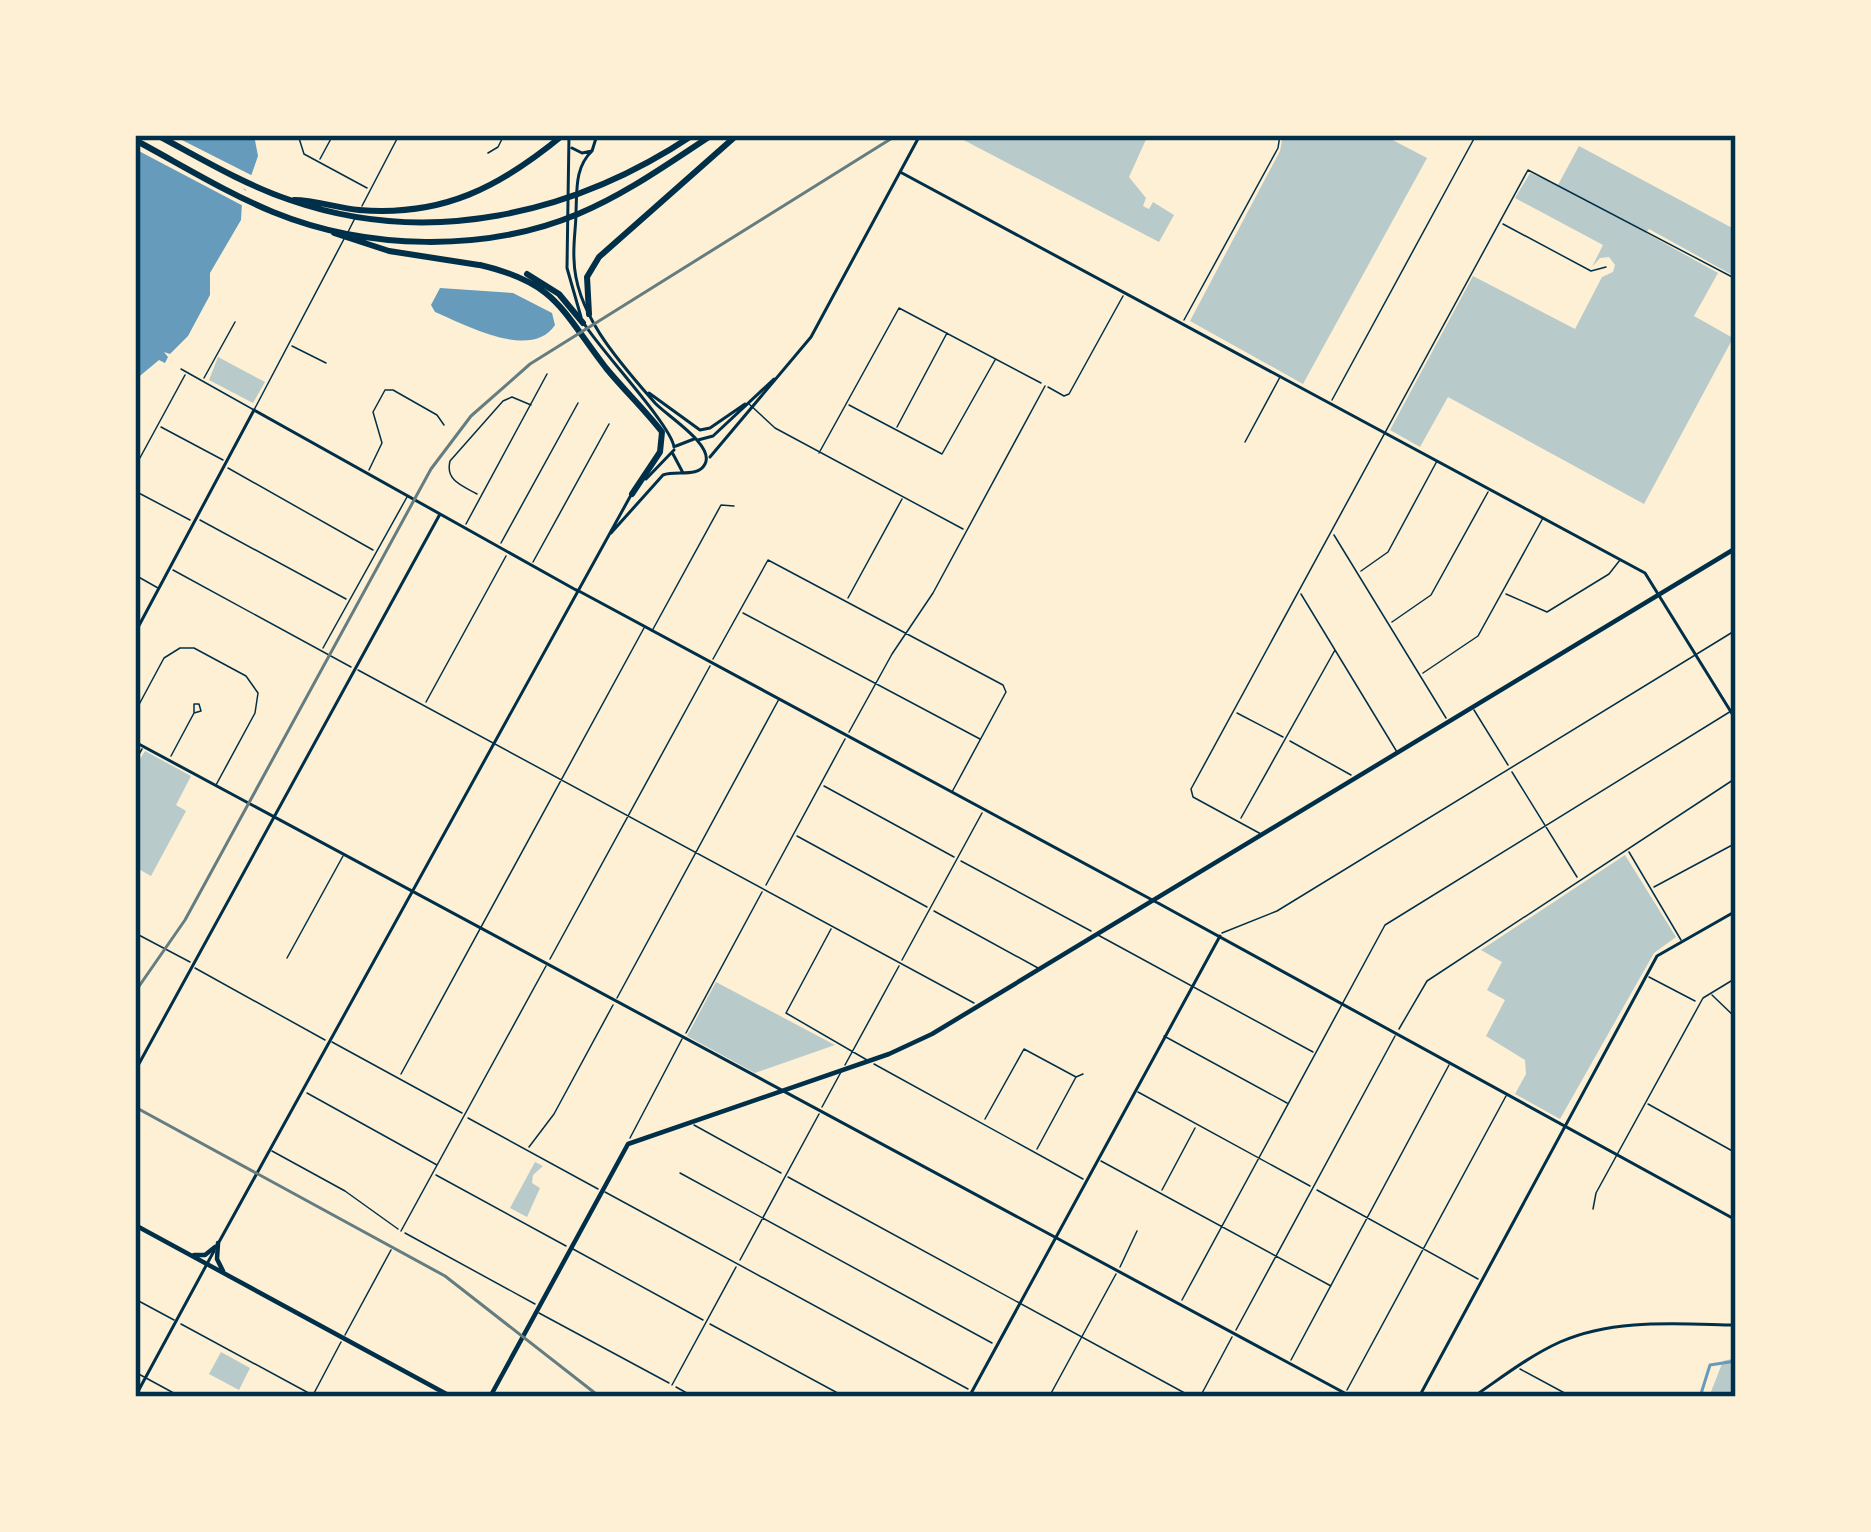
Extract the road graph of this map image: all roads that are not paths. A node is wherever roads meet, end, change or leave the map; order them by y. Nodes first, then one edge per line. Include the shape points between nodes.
1 (157, 135) edge
2 (298, 135) edge
3 (333, 135) edge
4 (399, 135) edge
5 (504, 135) edge
6 (597, 135) edge
7 (693, 135) edge
8 (712, 135) edge
9 (737, 135) edge
10 (920, 135) edge
11 (1280, 135) edge
12 (1476, 135) edge
13 (567, 137) edge
14 (135, 140) edge
15 (592, 151) junction
16 (488, 153) dead end
17 (319, 162) junction
18 (901, 172) junction
19 (370, 190) junction
20 (342, 212) junction
21 (1499, 222) junction
22 (365, 241) junction
23 (480, 265) junction
24 (1606, 267) dead end
25 (1736, 279) edge
26 (1125, 293) junction
27 (589, 314) junction
28 (235, 322) dead end
29 (583, 322) junction
30 (1182, 324) junction
31 (947, 332) junction
32 (288, 344) junction
33 (996, 358) junction
34 (326, 363) dead end
35 (181, 369) dead end
36 (186, 372) junction
37 (547, 374) dead end
38 (1281, 376) junction
39 (202, 381) junction
40 (1045, 386) junction
41 (647, 392) junction
42 (578, 403) dead end
43 (748, 404) junction
44 (846, 404) junction
45 (1330, 404) junction
46 (531, 405) junction
47 (254, 410) junction
48 (609, 424) dead end
49 (157, 425) junction
50 (445, 425) dead end
51 (895, 430) junction
52 (1385, 433) junction
53 (696, 440) junction
54 (1245, 442) dead end
55 (1736, 447) edge
56 (674, 449) junction
57 (819, 452) junction
58 (1736, 458) edge
59 (1437, 461) junction
60 (225, 464) junction
61 (706, 464) junction
62 (135, 467) edge
63 (682, 471) junction
64 (367, 473) junction
65 (1490, 489) junction
66 (135, 491) edge
67 (632, 494) junction
68 (407, 496) junction
69 (481, 496) junction
70 (903, 497) junction
71 (734, 506) dead end
72 (440, 514) junction
73 (1544, 518) junction
74 (196, 520) junction
75 (464, 528) junction
76 (966, 531) junction
77 (1331, 533) junction
78 (610, 535) junction
79 (499, 547) junction
80 (1736, 548) edge
81 (376, 552) junction
82 (508, 552) junction
83 (1621, 560) junction
84 (531, 565) junction
85 (169, 568) junction
86 (1358, 573) junction
87 (135, 575) edge
88 (159, 588) junction
89 (577, 590) junction
90 (1299, 591) junction
91 (1503, 592) junction
92 (1659, 593) junction
93 (350, 601) junction
94 (846, 602) junction
95 (740, 611) junction
96 (1388, 623) junction
97 (645, 627) junction
98 (1736, 630) edge
99 (652, 631) junction
100 (135, 633) edge
101 (906, 633) junction
102 (1334, 650) junction
103 (322, 652) junction
104 (1696, 654) junction
105 (711, 662) junction
106 (356, 669) junction
107 (1419, 675) junction
108 (876, 683) junction
109 (778, 699) junction
110 (424, 705) junction
111 (1472, 707) junction
112 (1734, 710) edge
113 (1233, 711) junction
114 (135, 712) edge
115 (194, 713) dead end
116 (1736, 720) edge
117 (1448, 722) junction
118 (847, 735) junction
119 (1286, 739) junction
120 (981, 740) junction
121 (135, 742) edge
122 (494, 742) junction
123 (143, 746) junction
124 (1398, 754) junction
125 (169, 760) junction
126 (135, 761) edge
127 (1510, 768) junction
128 (1357, 778) junction
129 (1736, 778) edge
130 (562, 779) junction
131 (821, 784) junction
132 (216, 785) junction
133 (952, 792) junction
134 (984, 809) junction
135 (628, 815) junction
136 (275, 818) junction
137 (1240, 822) junction
138 (1545, 825) junction
139 (794, 834) junction
140 (1264, 836) junction
141 (1736, 843) edge
142 (1628, 849) junction
143 (696, 852) junction
144 (344, 854) junction
145 (957, 858) junction
146 (1580, 881) junction
147 (764, 888) junction
148 (1651, 888) junction
149 (412, 892) junction
150 (1156, 902) junction
151 (930, 908) junction
152 (1736, 910) edge
153 (832, 926) junction
154 (480, 929) junction
155 (135, 933) edge
156 (1100, 936) junction
157 (1220, 936) junction
158 (1682, 940) junction
159 (287, 958) dead end
160 (901, 962) junction
161 (547, 965) junction
162 (194, 966) junction
163 (1041, 970) junction
164 (1646, 975) junction
165 (1736, 978) edge
166 (1191, 986) junction
167 (1710, 992) junction
168 (615, 1002) junction
169 (1342, 1004) junction
170 (1700, 1004) junction
171 (979, 1006) junction
172 (1736, 1018) edge
173 (1396, 1034) junction
174 (1164, 1036) junction
175 (683, 1038) junction
176 (330, 1041) junction
177 (852, 1051) junction
178 (1315, 1054) junction
179 (869, 1061) junction
180 (1450, 1063) junction
181 (842, 1071) junction
182 (135, 1072) edge
183 (1083, 1074) dead end
184 (1076, 1077) junction
185 (399, 1078) junction
186 (1736, 1083) edge
187 (304, 1090) junction
188 (1135, 1090) junction
189 (781, 1091) junction
190 (1736, 1091) edge
191 (1507, 1095) junction
192 (1645, 1102) junction
193 (1288, 1104) junction
194 (820, 1112) junction
195 (465, 1115) junction
196 (691, 1122) junction
197 (982, 1123) junction
198 (1197, 1124) junction
199 (1564, 1126) junction
200 (628, 1144) junction
201 (270, 1149) junction
202 (527, 1150) junction
203 (1036, 1153) junction
204 (1736, 1153) edge
205 (1616, 1154) junction
206 (1258, 1158) junction
207 (1098, 1159) junction
208 (437, 1165) junction
209 (432, 1173) junction
210 (680, 1173) dead end
211 (785, 1176) junction
212 (1087, 1180) junction
213 (1313, 1188) junction
214 (600, 1190) junction
215 (1160, 1193) junction
216 (1593, 1209) dead end
217 (762, 1218) junction
218 (1367, 1218) junction
219 (1736, 1220) edge
220 (135, 1225) edge
221 (1222, 1227) junction
222 (401, 1231) junction
223 (1137, 1231) dead end
224 (1055, 1238) junction
225 (218, 1243) junction
226 (569, 1247) junction
227 (1424, 1249) junction
228 (391, 1250) dead end
229 (183, 1251) junction
230 (1276, 1256) junction
231 (207, 1264) junction
232 (738, 1264) junction
233 (1118, 1270) junction
234 (233, 1279) junction
235 (1481, 1281) junction
236 (1331, 1286) junction
237 (135, 1299) edge
238 (1180, 1303) junction
239 (1020, 1304) junction
240 (537, 1308) junction
241 (176, 1322) junction
242 (707, 1322) junction
243 (1736, 1325) edge
244 (1234, 1333) junction
245 (1082, 1337) junction
246 (344, 1339) junction
247 (997, 1345) junction
248 (1289, 1363) junction
249 (1517, 1367) junction
250 (135, 1372) edge
251 (145, 1378) junction
252 (672, 1385) junction
253 (835, 1391) junction
254 (971, 1394) edge
255 (1346, 1394) junction
256 (314, 1396) edge
257 (135, 1397) edge
258 (181, 1397) edge
259 (452, 1397) edge
260 (490, 1397) edge
261 (694, 1397) edge
262 (832, 1397) edge
263 (845, 1397) edge
264 (983, 1397) edge
265 (1049, 1397) edge
266 (1192, 1397) edge
267 (1200, 1397) edge
268 (1352, 1397) edge
269 (1419, 1397) edge
270 (1473, 1397) edge
271 (1572, 1397) edge

1 - 20 highway via 278,196
2 - 17 street via 302,152
3 - 17 street
4 - 19 street
5 - 16 street
6 - 15 street
7 - 20 highway via 554,204 475,221
8 - 22 highway via 552,224 456,240
9 - 27 highway via 599,257 587,277
10 - 18 street
11 - 30 street
12 - 45 street
13 - 15 street via 578,152
13 - 20 highway via 478,192 437,205
13 - 29 street via 567,268
14 - 22 highway via 272,212
15 - 27 street via 580,167 574,260
17 - 19 street
18 - 26 street
18 - 43 street via 818,326
19 - 32 street
21 - 24 street via 1591,271
21 - 25 street via 1529,169
21 - 52 street
22 - 23 highway
23 - 29 highway via 537,279
23 - 67 highway via 520,276 554,298 662,432 661,452
26 - 30 street
26 - 40 street via 1069,394
27 - 41 street
28 - 39 street
29 - 56 street via 670,430
30 - 38 street
31 - 33 street
31 - 44 street via 899,308
31 - 51 street
32 - 34 street
32 - 47 street
33 - 40 street
33 - 51 street via 942,454
35 - 36 street
36 - 39 street
36 - 49 street
37 - 46 street
38 - 45 street
38 - 54 street
39 - 47 street
40 - 76 street
41 - 43 street via 700,430
41 - 53 street
42 - 79 street
43 - 53 street via 713,436
43 - 57 street
43 - 61 street
44 - 51 street
44 - 57 street
45 - 52 street
46 - 69 street
46 - 69 street via 502,400 450,461 453,480
47 - 60 street
47 - 64 street
48 - 84 street
49 - 60 street
49 - 62 street
50 - 64 street via 385,390 373,412 381,446
52 - 59 street
52 - 77 street
53 - 56 street
53 - 61 street
55 - 58 street
56 - 63 street
56 - 67 street
57 - 70 street
59 - 65 street
59 - 86 street via 1388,552
60 - 74 street
60 - 81 street
61 - 63 street
63 - 78 street via 663,475
64 - 68 street
65 - 73 street
65 - 96 street via 1432,595
66 - 74 street
67 - 78 street
68 - 72 street
68 - 81 street
69 - 75 street
70 - 76 street
70 - 94 street
71 - 99 street via 721,505
72 - 75 street
72 - 106 street
73 - 83 street
73 - 91 street
74 - 85 street
74 - 93 street
75 - 79 street
76 - 101 street
77 - 86 street
77 - 90 street
78 - 89 street
79 - 82 street
80 - 92 main road
81 - 93 street
82 - 84 street
82 - 110 street
83 - 91 street via 1547,612
83 - 92 street via 1646,573
84 - 89 street
85 - 88 street
85 - 103 street
86 - 96 street
87 - 88 street
88 - 100 street
89 - 97 street
89 - 122 street
90 - 102 street
90 - 113 street
91 - 107 street via 1475,640
92 - 104 street
92 - 111 main road
93 - 103 street
94 - 95 street via 768,560
94 - 101 street
95 - 105 street
95 - 108 street
96 - 107 street
97 - 99 street
97 - 130 street
98 - 104 street
99 - 105 street
101 - 108 street
101 - 120 street via 1006,688
102 - 119 street
102 - 124 street
103 - 106 street
104 - 112 street
104 - 127 street
105 - 109 street
105 - 135 street
106 - 110 street
106 - 136 street
107 - 117 street
108 - 118 street
108 - 120 street
109 - 118 street
109 - 143 street
110 - 122 street
111 - 117 main road
111 - 127 street
112 - 116 street
112 - 138 street
113 - 119 street
113 - 137 street via 1190,793
114 - 132 street via 164,658 180,648 250,679 257,708
115 - 125 street
117 - 124 main road
118 - 131 street
118 - 133 street
119 - 128 street
119 - 137 street
120 - 133 street
121 - 123 street
122 - 130 street
122 - 149 street
123 - 125 street
123 - 126 street
124 - 128 main road
125 - 132 street
127 - 138 street
127 - 157 street via 1277,911
128 - 140 main road
129 - 142 street
130 - 135 street
130 - 154 street
131 - 139 street
131 - 145 street
132 - 136 street
133 - 134 street
134 - 145 street
134 - 150 street
135 - 143 street
135 - 161 street
136 - 144 street
136 - 162 street
137 - 140 street
138 - 146 street
138 - 169 street via 1387,923
139 - 147 street
139 - 151 street
140 - 150 main road
141 - 148 street
142 - 146 street
142 - 148 street
143 - 147 street
143 - 168 street
144 - 149 street
144 - 159 street
145 - 151 street
145 - 156 street
146 - 173 street via 1427,981
147 - 153 street
147 - 175 street
148 - 158 street
149 - 154 street
149 - 176 street
150 - 156 main road
150 - 157 street
151 - 160 street
151 - 163 street
152 - 158 street
153 - 160 street
153 - 177 street via 786,1013
154 - 161 street
154 - 185 street
155 - 162 street
156 - 163 main road
156 - 166 street
157 - 166 street
157 - 169 street
158 - 164 street via 1660,952
160 - 171 street
160 - 177 street
161 - 168 street
161 - 195 street
162 - 176 street
162 - 182 street
163 - 171 main road
164 - 170 street
164 - 199 street
165 - 167 street
166 - 174 street
166 - 178 street
167 - 170 street
167 - 172 street
168 - 175 street
168 - 202 street
169 - 173 street
169 - 178 street
170 - 192 street
171 - 179 main road
173 - 180 street
173 - 213 street
174 - 188 street
174 - 193 street
175 - 189 street
175 - 200 street
176 - 185 street
176 - 187 street
177 - 179 street
177 - 181 street
178 - 193 street
179 - 181 main road
179 - 197 street
180 - 191 street
180 - 218 street
181 - 189 main road
181 - 194 street
183 - 184 street
184 - 197 street via 1024,1048
184 - 203 street
185 - 195 street
186 - 190 street
187 - 201 street
187 - 208 street
188 - 198 street
188 - 207 street
189 - 194 street
189 - 196 main road
191 - 199 street
191 - 227 street
192 - 204 street
192 - 205 street
193 - 206 street
194 - 211 street
194 - 224 street
195 - 202 street
195 - 208 street
196 - 200 main road
196 - 211 street
197 - 203 street
198 - 206 street
198 - 215 street
199 - 205 street
199 - 235 street
200 - 214 main road
201 - 222 street
201 - 225 street
202 - 214 street
203 - 212 street
205 - 216 street
205 - 219 street
206 - 213 street
206 - 221 street
207 - 212 street
207 - 215 street
208 - 209 street
209 - 222 street
209 - 226 street
210 - 217 street
211 - 217 street
211 - 239 street
212 - 224 street
213 - 218 street
213 - 230 street
214 - 226 main road
214 - 232 street
215 - 221 street
217 - 232 street
217 - 247 street
218 - 227 street
218 - 236 street
220 - 229 main road
221 - 230 street
221 - 238 street
222 - 240 street
223 - 233 street
224 - 233 street
224 - 239 street
225 - 229 main road via 205,1255
225 - 231 street
225 - 234 main road via 218,1264
226 - 240 main road
226 - 242 street
227 - 235 street
227 - 255 street
228 - 246 street
229 - 231 main road
230 - 236 street
230 - 244 street
231 - 234 main road
231 - 241 street
232 - 242 street
232 - 254 street
233 - 238 street
233 - 245 street
234 - 246 main road
235 - 269 street
236 - 248 street
237 - 241 street
238 - 244 street
239 - 245 street
239 - 247 street
240 - 252 street
240 - 260 main road
241 - 251 street
241 - 256 street
242 - 252 street
242 - 253 street
243 - 249 street via 1603,1329
244 - 248 street
244 - 267 street
245 - 265 street
245 - 266 street
246 - 256 street
246 - 259 main road
247 - 254 street
248 - 255 street
249 - 270 street
249 - 271 street
250 - 251 street
251 - 257 street
251 - 258 street
252 - 261 street
253 - 262 street
253 - 263 street
254 - 264 street
255 - 268 street

